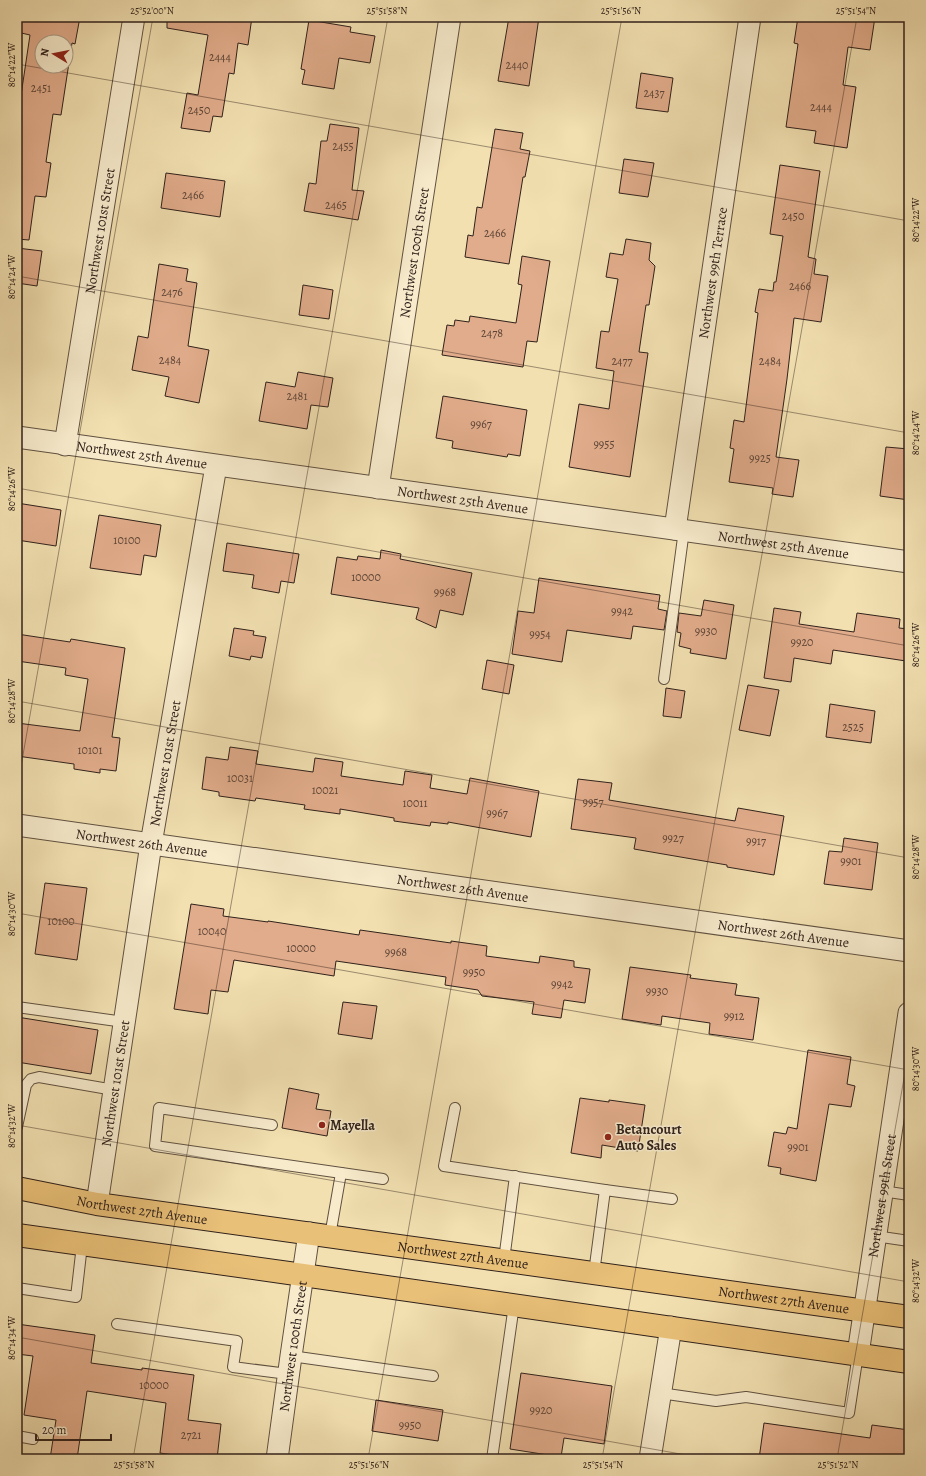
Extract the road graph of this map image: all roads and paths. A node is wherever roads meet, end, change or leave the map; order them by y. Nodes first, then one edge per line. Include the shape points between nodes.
1 (134, 17) edge
2 (450, 17) edge
3 (750, 17) edge
4 (17, 437) edge
5 (65, 445) junction
6 (216, 466) junction
7 (378, 488) junction
8 (679, 530) junction
9 (909, 562) edge
10 (664, 679) dead end
11 (17, 825) edge
12 (152, 844) junction
13 (909, 951) edge
14 (17, 1008) edge
15 (909, 1012) edge
16 (124, 1022) junction
17 (114, 1090) junction
18 (455, 1108) dead end
19 (272, 1125) dead end
20 (17, 1128) edge
21 (340, 1173) junction
22 (515, 1176) junction
23 (383, 1179) dead end
24 (17, 1188) edge
25 (606, 1190) junction
26 (882, 1191) junction
27 (909, 1195) edge
28 (672, 1200) dead end
29 (97, 1204) junction
30 (320, 1234) junction
31 (17, 1236) edge
32 (875, 1236) junction
33 (909, 1241) edge
34 (82, 1245) junction
35 (504, 1260) junction
36 (594, 1273) junction
37 (303, 1275) junction
38 (17, 1288) edge
39 (514, 1305) junction
40 (864, 1311) junction
41 (909, 1317) edge
42 (117, 1324) dead end
43 (671, 1327) junction
44 (858, 1354) junction
45 (909, 1362) edge
46 (289, 1365) junction
47 (433, 1376) dead end
48 (660, 1393) junction
49 (17, 1436) edge
50 (33, 1439) dead end
51 (277, 1459) edge
52 (492, 1459) edge
53 (650, 1459) edge

1 - 5 street, Northwest 101st Street
2 - 7 street, Northwest 100th Street
3 - 8 street, Northwest 99th Terrace
4 - 5 street, Northwest 25th Avenue
5 - 6 street, Northwest 25th Avenue
6 - 7 street, Northwest 25th Avenue
6 - 12 street, Northwest 101st Street
7 - 8 street, Northwest 25th Avenue
8 - 9 street, Northwest 25th Avenue
8 - 10 lane
11 - 12 street, Northwest 26th Avenue
12 - 13 street, Northwest 26th Avenue
12 - 16 street, Northwest 101st Street
14 - 16 lane
15 - 26 street, Northwest 99th Street
16 - 17 street, Northwest 101st Street
17 - 20 lane via 39,1077 31,1079 26,1085
17 - 29 street, Northwest 101st Street
18 - 22 lane via 444,1166
19 - 21 lane via 160,1108 155,1146
21 - 23 lane
21 - 30 lane
22 - 25 lane
22 - 35 lane
24 - 29 main road, Northwest 27th Avenue
25 - 28 lane
25 - 36 lane
26 - 27 lane
26 - 32 street, Northwest 99th Street
29 - 30 main road, Northwest 27th Avenue
30 - 35 main road, Northwest 27th Avenue
30 - 37 street, Northwest 100th Street
31 - 34 main road
32 - 33 lane
32 - 40 street, Northwest 99th Street
34 - 37 main road
34 - 38 lane via 76,1297
35 - 36 main road, Northwest 27th Avenue
36 - 40 main road, Northwest 27th Avenue
37 - 39 main road
37 - 46 street, Northwest 100th Street
39 - 43 main road
39 - 52 lane
40 - 41 main road, Northwest 27th Avenue
40 - 44 street, Northwest 99th Street
42 - 46 lane via 237,1341 233,1367
43 - 44 main road
43 - 48 street
44 - 45 main road
44 - 48 lane via 849,1413 746,1397 716,1402
46 - 47 lane
46 - 51 street, Northwest 100th Street
48 - 53 street
49 - 50 lane

